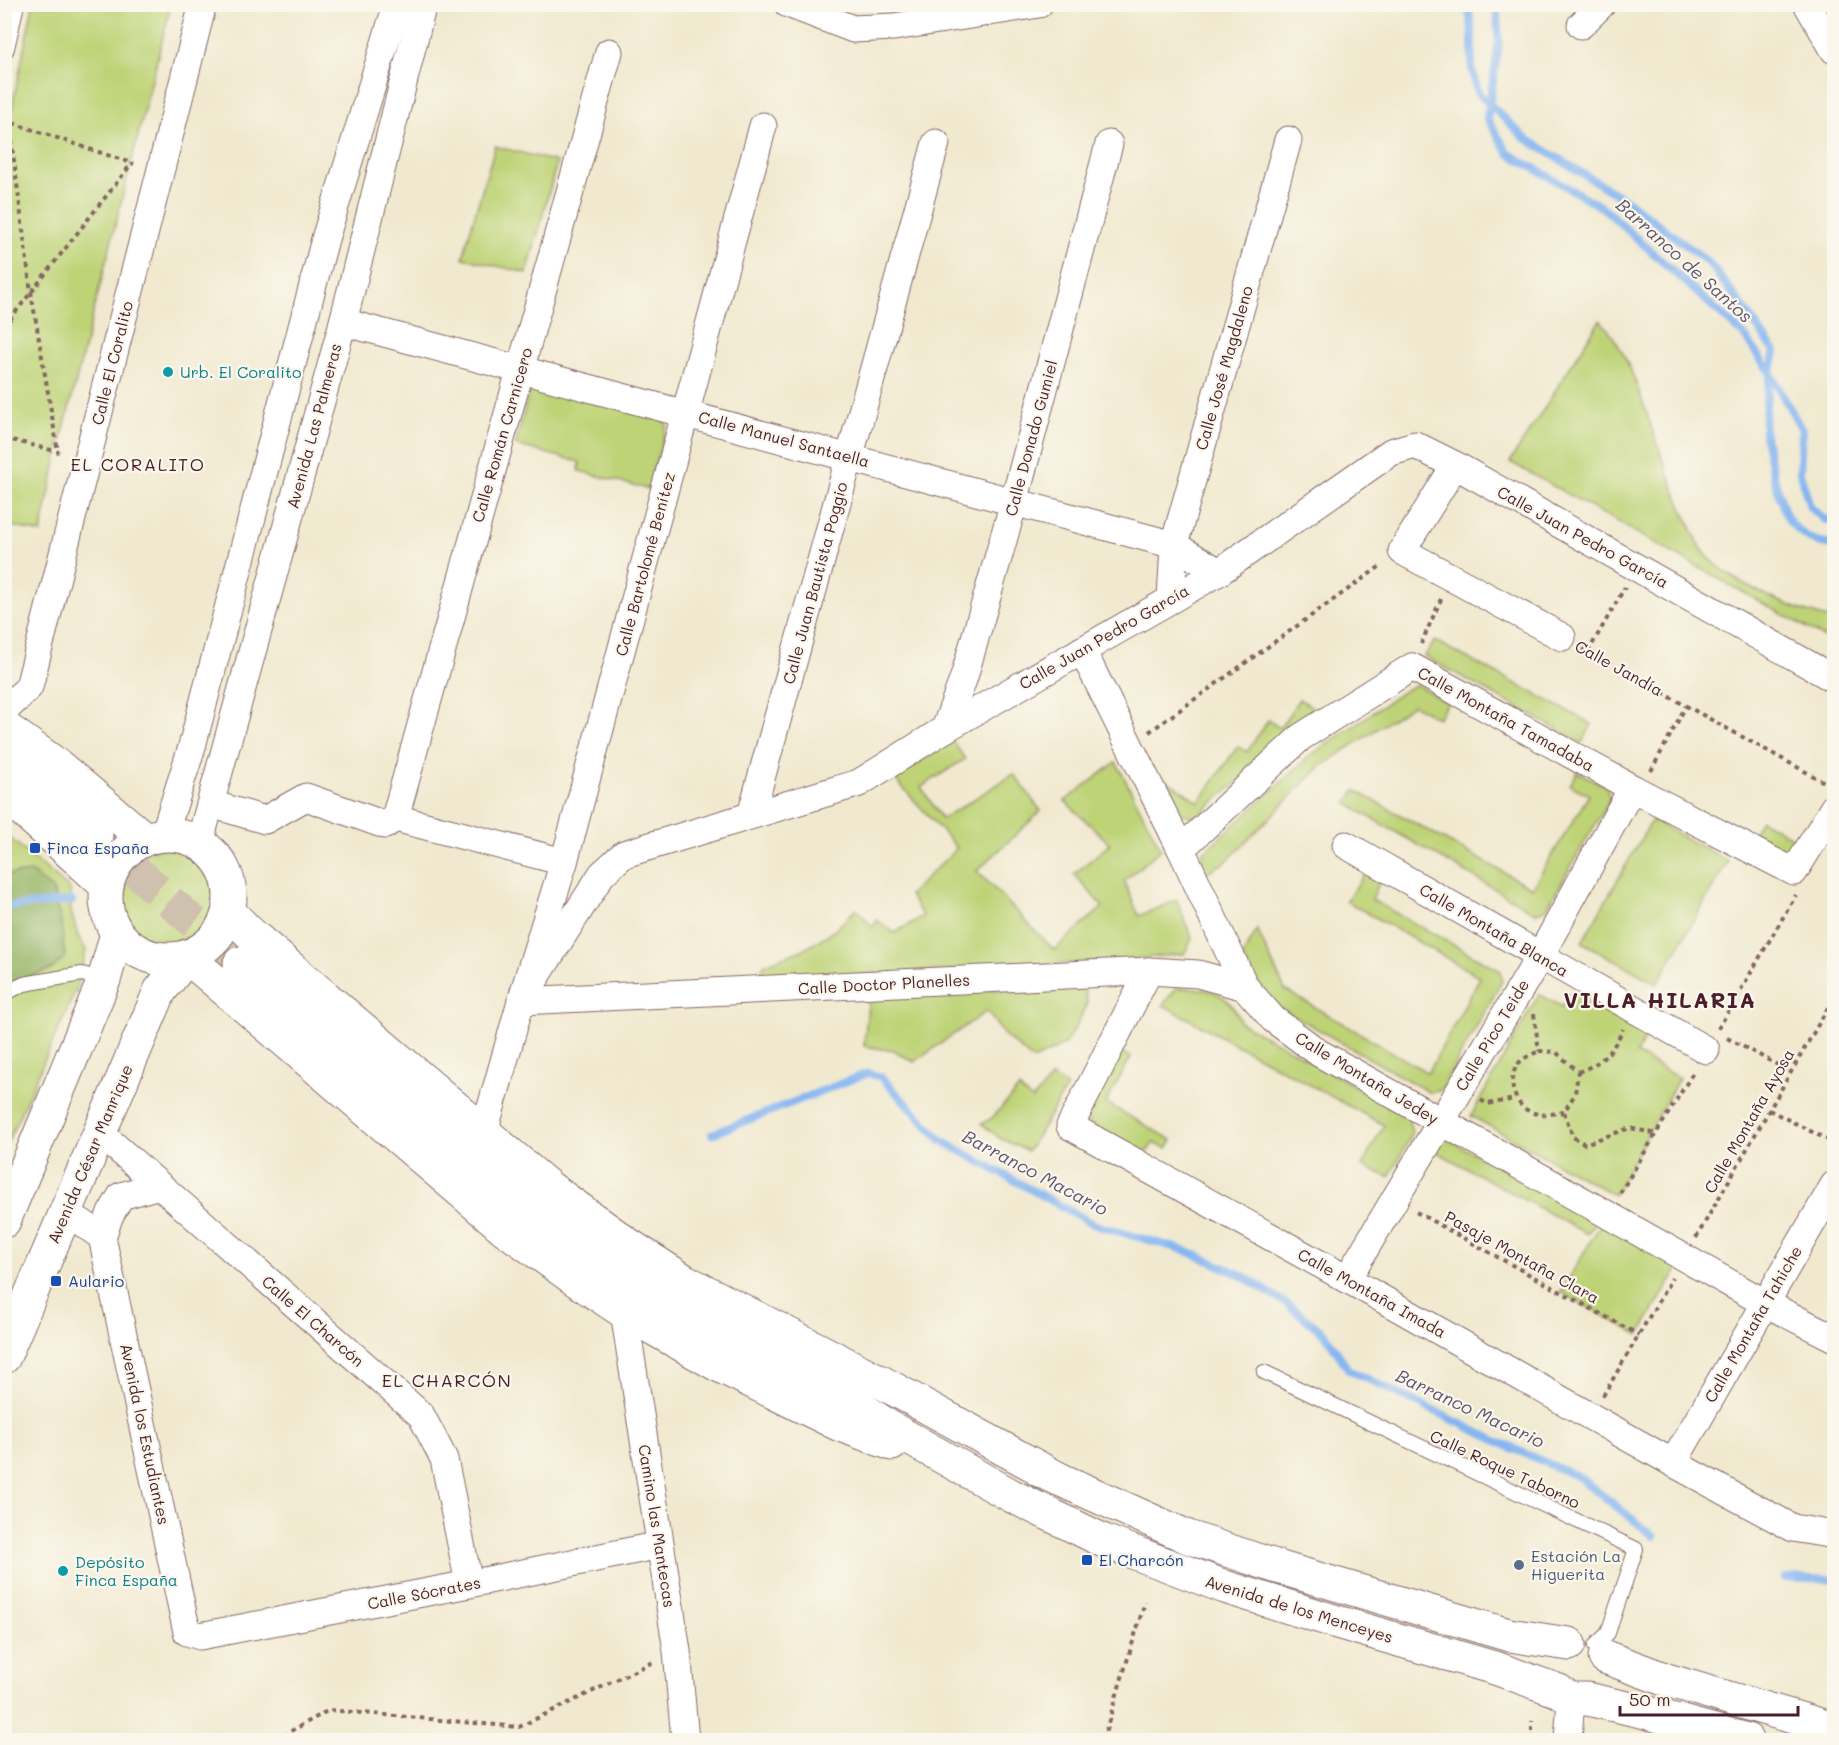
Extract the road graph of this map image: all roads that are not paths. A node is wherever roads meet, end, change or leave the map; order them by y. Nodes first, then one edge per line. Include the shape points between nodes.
1 (14, 4) edge
2 (203, 4) edge
3 (397, 4) edge
4 (423, 4) edge
5 (788, 4) edge
6 (1602, 4) edge
7 (1807, 4) edge
8 (1026, 6) edge
9 (896, 16) edge
10 (1581, 25) dead end
11 (4, 48) edge
12 (1834, 50) edge
13 (609, 51) dead end
14 (764, 126) dead end
15 (1288, 140) dead end
16 (936, 143) dead end
17 (1109, 144) dead end
18 (343, 322) junction
19 (520, 369) junction
20 (687, 414) junction
21 (850, 457) junction
22 (1455, 465) junction
23 (1014, 502) junction
24 (1174, 545) junction
25 (1219, 572) junction
26 (1171, 599) junction
27 (1562, 637) road end
28 (1082, 650) junction
29 (1834, 679) edge
30 (4, 711) edge
31 (4, 727) edge
32 (945, 729) junction
33 (5, 787) edge
34 (1636, 790) junction
35 (211, 804) junction
36 (1834, 807) edge
37 (751, 815) junction
38 (396, 818) junction
39 (96, 836) tunnel mouth
40 (154, 837) junction
41 (1346, 844) dead end
42 (203, 846) junction
43 (1181, 849) junction
44 (564, 862) junction
45 (107, 886) junction
46 (229, 912) junction
47 (117, 933) junction
48 (1540, 956) junction
49 (187, 957) junction
50 (240, 963) tunnel mouth
51 (1149, 971) junction
52 (104, 980) junction
53 (1245, 987) junction
54 (4, 994) edge
55 (521, 1001) junction
56 (1716, 1043) road end
57 (1441, 1121) junction
58 (484, 1132) junction
59 (100, 1133) junction
60 (159, 1185) junction
61 (1834, 1185) edge
62 (63, 1217) junction
63 (4, 1221) edge
64 (102, 1237) junction
65 (1347, 1279) junction
66 (1765, 1302) junction
67 (624, 1312) junction
68 (1834, 1338) edge
69 (4, 1357) edge
70 (1264, 1372) dead end
71 (833, 1389) junction
72 (1673, 1463) junction
73 (1059, 1479) junction
74 (1012, 1496) junction
75 (1834, 1535) edge
76 (660, 1545) junction
77 (469, 1584) junction
78 (187, 1632) joint
79 (1590, 1649) junction
80 (1572, 1696) junction
81 (1834, 1729) edge
82 (685, 1740) edge
83 (1568, 1740) edge
84 (1747, 1740) edge

1 - 11 street
2 - 30 street, Calle El Coralito via 30,687
3 - 40 street via 325,239 190,750
4 - 18 street, Avenida Las Palmeras
5 - 9 street via 853,29
6 - 10 street
7 - 12 street
8 - 9 street
13 - 19 street, Calle Román Carnicero
14 - 20 street, Calle Bartolomé Benítez
15 - 24 street, Calle José Magdaleno
16 - 21 street, Calle Juan Bautista Poggio
17 - 23 street, Calle Donado Gumiel
18 - 19 street, Calle Manuel Santaella
18 - 35 street, Avenida Las Palmeras
19 - 20 street, Calle Manuel Santaella
19 - 38 street, Calle Román Carnicero
20 - 21 street, Calle Manuel Santaella
20 - 44 street, Calle Bartolomé Benítez
21 - 23 street, Calle Manuel Santaella
21 - 37 street, Calle Juan Bautista Poggio
22 - 25 street, Calle Juan Pedro García via 1415,445 1391,452
22 - 27 street, Calle Jandía via 1402,550
22 - 29 street, Calle Juan Pedro García
23 - 24 street, Calle Manuel Santaella
23 - 32 street, Calle Donado Gumiel
24 - 25 street, Calle Manuel Santaella
24 - 26 street, Calle José Magdaleno
25 - 26 street, Calle Juan Pedro García
26 - 28 street, Calle Juan Pedro García
28 - 32 street, Calle Juan Pedro García
28 - 43 street, Calle Montaña Jedey
31 - 40 main road
32 - 37 street, Calle Juan Pedro García via 859,783
33 - 39 main road
33 - 45 main road
34 - 36 street, Calle Montaña Tamadaba via 1794,872
34 - 43 street, Calle Montaña Tamadaba via 1412,667 1301,737
34 - 48 street, Calle Pico Teide
35 - 38 street via 265,820 306,797 385,825
35 - 42 street, Avenida Las Palmeras
37 - 55 street, Calle Juan Pedro García via 624,854 602,874
38 - 44 street
40 - 42 main road via 186,837
40 - 45 main road via 127,850 113,869
41 - 48 street, Calle Montaña Blanca
42 - 46 main road via 214,855 229,882
43 - 53 street, Calle Montaña Jedey
44 - 55 street, Calle Bartolomé Benítez
45 - 47 main road via 107,909
46 - 49 main road via 223,928 205,948
46 - 58 main road
47 - 49 main road via 144,954 167,959
47 - 52 main road
48 - 56 street, Calle Montaña Blanca via 1633,1008
48 - 57 street, Calle Pico Teide
49 - 59 main road, Avenida César Manrique via 160,991
49 - 67 main road via 506,1229
50 - 71 main road via 484,1173 576,1244 681,1311
51 - 53 street, Calle Doctor Planelles via 1198,974
51 - 55 street, Calle Doctor Planelles
51 - 65 street, Calle Montaña Imada via 1070,1126
52 - 54 lane via 82,974 24,984
52 - 63 main road
53 - 57 street, Calle Montaña Jedey via 1273,1019 1319,1053
55 - 58 street, Calle Juan Pedro García
57 - 65 street, Calle Pico Teide
57 - 66 street, Calle Montaña Jedey
58 - 73 main road via 550,1188 685,1281
59 - 60 street, Calle El Charcón
59 - 62 main road, Avenida César Manrique
60 - 64 street via 121,1196
60 - 77 street, Calle El Charcón via 420,1415 444,1459
61 - 66 street, Calle Montaña Tahiche
62 - 64 street via 81,1222
62 - 69 main road, Avenida César Manrique
64 - 78 street, Avenida los Estudiantes
65 - 72 street, Calle Montaña Imada
66 - 68 street, Calle Montaña Jedey
66 - 72 street, Calle Montaña Tahiche
67 - 74 main road via 716,1364 838,1424 885,1440
67 - 76 street, Camino las Mantecas
70 - 79 lane, Calle Roque Taborno via 1636,1549 1608,1633
71 - 73 main road via 957,1432
71 - 74 main road via 889,1427
72 - 75 street, Calle Montaña Imada via 1793,1528
73 - 79 main road, Avenida de los Menceyes via 1188,1537 1281,1568 1509,1635
74 - 80 main road, Avenida de los Menceyes via 1104,1540 1226,1587 1498,1669
76 - 77 street, Calle Sócrates
76 - 82 street, Camino las Mantecas via 677,1651
77 - 78 street, Calle Sócrates via 200,1636
79 - 80 main road via 1609,1673 1602,1690
79 - 80 main road via 1555,1655 1551,1673
79 - 81 main road, Avenida de los Menceyes via 1667,1680
80 - 83 street
80 - 84 main road, Avenida de los Menceyes

